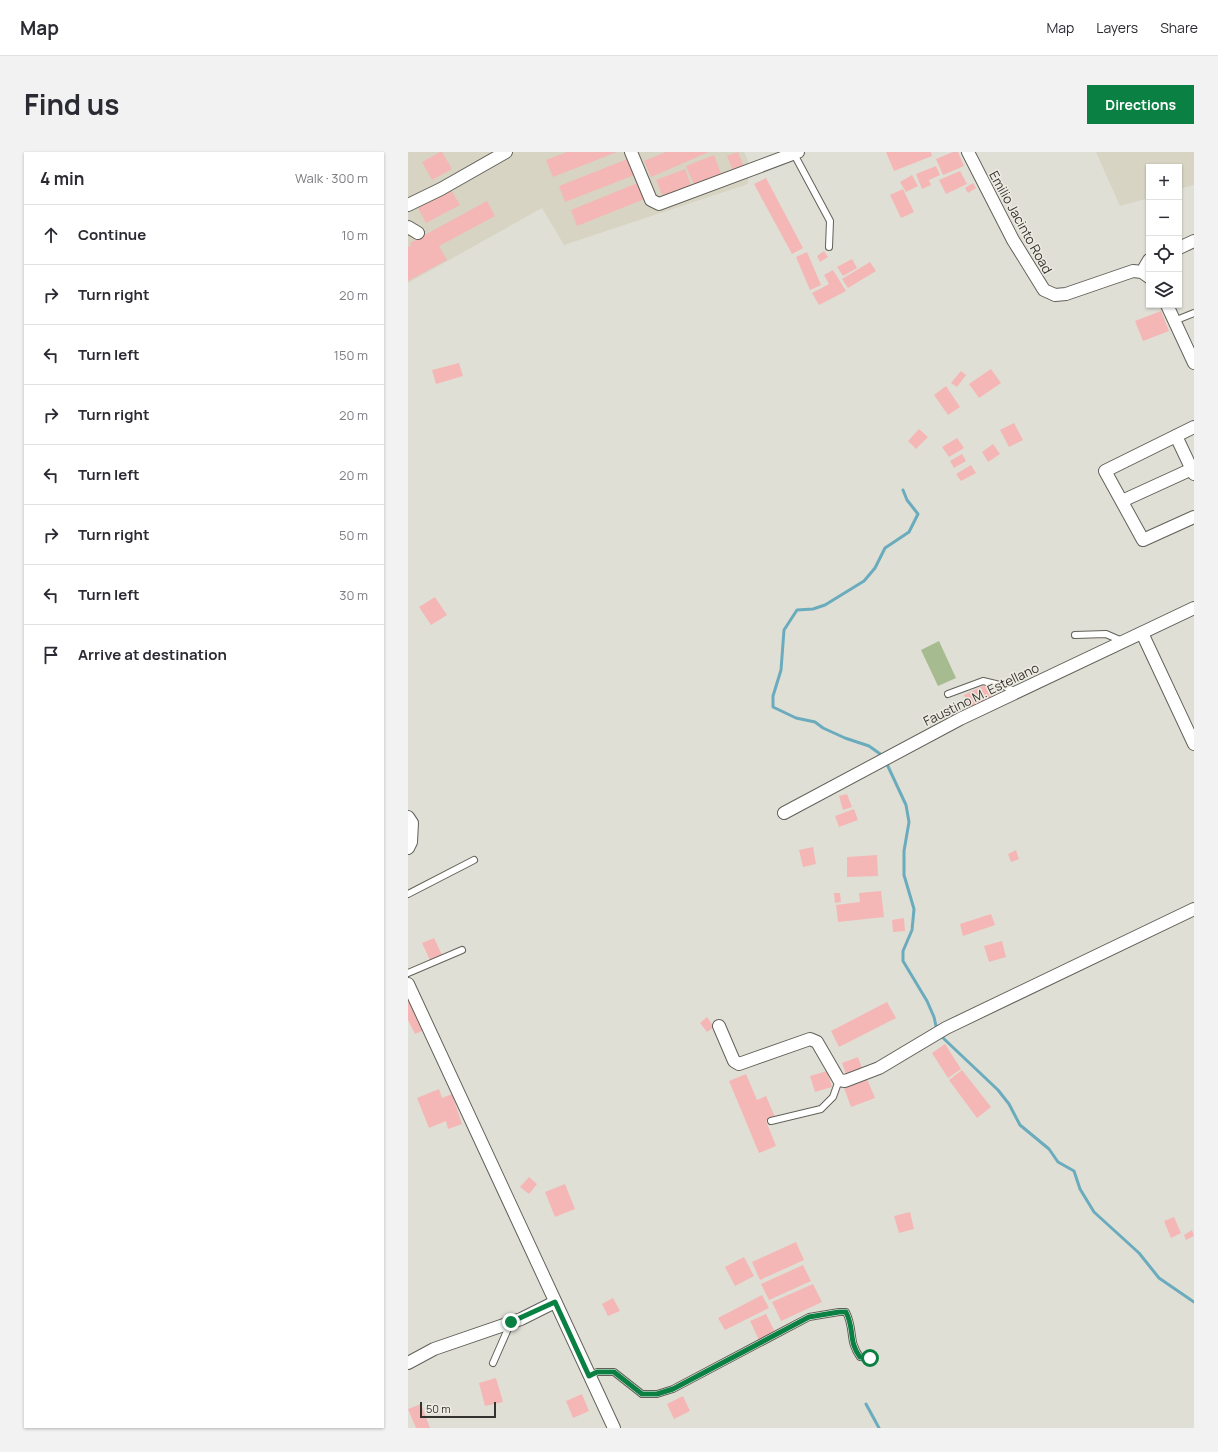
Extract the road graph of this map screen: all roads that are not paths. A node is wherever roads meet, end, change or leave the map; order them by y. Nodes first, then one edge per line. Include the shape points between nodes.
1 (506, 152) edge
2 (631, 152) edge
3 (968, 152) edge
4 (796, 153) edge
5 (408, 205) edge
6 (1194, 241) edge
7 (828, 247) dead end
8 (1182, 247) edge
9 (1146, 274) edge
10 (1168, 308) edge
11 (1194, 313) edge
12 (1174, 321) junction
13 (1194, 363) edge
14 (1194, 427) edge
15 (1176, 436) junction
16 (1193, 471) edge
17 (1122, 501) junction
18 (1194, 517) edge
19 (1194, 608) edge
20 (1142, 633) junction
21 (1075, 635) dead end
22 (1124, 641) junction
23 (1017, 692) junction
24 (948, 694) dead end
25 (1194, 744) edge
26 (784, 813) dead end
27 (408, 817) edge
28 (408, 848) edge
29 (474, 860) dead end
30 (408, 894) edge
31 (1194, 909) edge
32 (462, 950) dead end
33 (408, 973) edge
34 (408, 984) edge
35 (719, 1026) dead end
36 (839, 1080) junction
37 (771, 1121) dead end
38 (555, 1302) junction
39 (511, 1322) junction
40 (870, 1358) dead end
41 (408, 1363) edge
42 (493, 1363) dead end
43 (589, 1376) junction
44 (610, 1427) edge

1 - 5 street
2 - 4 street via 651,200 659,204
3 - 9 street, Emilio Jacinto Road via 1013,240 1044,290 1055,295 1066,294 1133,271
4 - 7 lane via 830,222
6 - 8 street
10 - 12 street
11 - 12 lane
12 - 13 street
14 - 15 street
15 - 16 street
15 - 17 street via 1105,471
16 - 17 street
17 - 18 street via 1143,540
19 - 20 street, Faustino M. Estellano
20 - 22 street, Faustino M. Estellano
20 - 25 street
21 - 22 lane via 1106,634
22 - 23 street, Faustino M. Estellano
23 - 24 lane via 982,681
23 - 26 street, Faustino M. Estellano via 960,719
27 - 28 street via 412,823 411,842
29 - 30 lane
31 - 36 street via 946,1028 879,1068 845,1081
32 - 33 lane
34 - 38 street
35 - 36 street via 734,1061 739,1064 810,1039 817,1042
36 - 37 lane via 833,1098 821,1109
38 - 39 street
38 - 43 street
39 - 41 street via 434,1349
39 - 42 lane
40 - 43 lane via 860,1357 853,1348 851,1322 846,1312 839,1312 809,1317 673,1389 657,1394 642,1394 614,1372 597,1372
43 - 44 street

